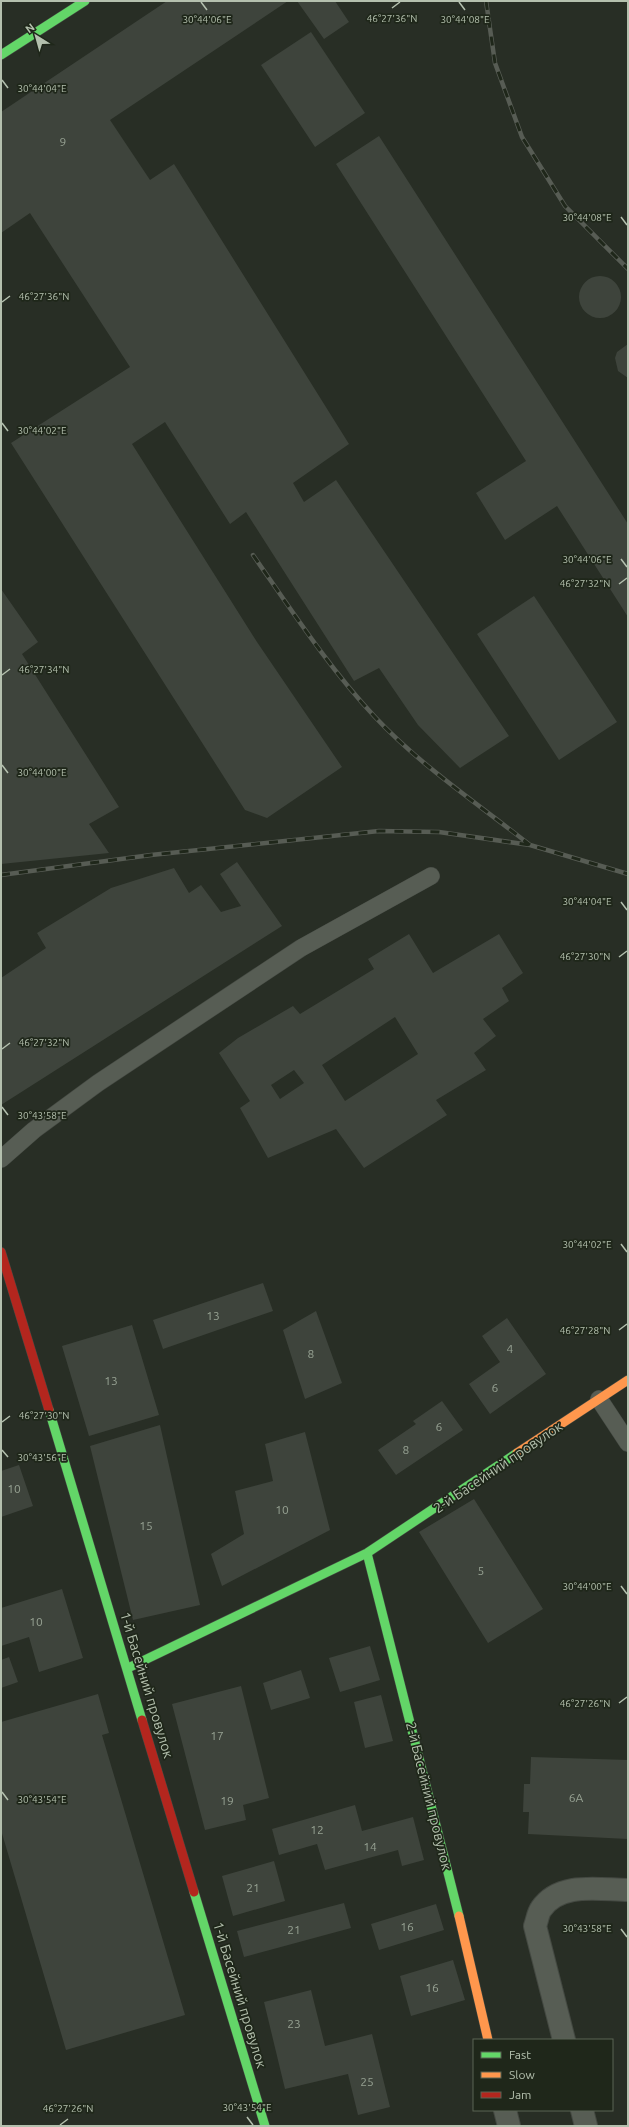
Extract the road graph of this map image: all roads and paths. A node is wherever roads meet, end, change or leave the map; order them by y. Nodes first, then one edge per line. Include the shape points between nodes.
1 (85, 1) edge
2 (1, 55) edge
3 (431, 876) dead end
4 (1, 1159) edge
5 (1, 1252) edge
6 (628, 1380) edge
7 (599, 1399) junction
8 (628, 1444) edge
9 (367, 1553) junction
10 (128, 1668) junction
11 (628, 1890) edge
12 (488, 2039) edge
13 (564, 2039) edge
14 (505, 2111) edge
15 (582, 2111) edge
16 (265, 2126) edge
17 (509, 2126) edge
18 (586, 2126) edge

1 - 2 street
3 - 4 lane via 294,953 98,1083 34,1130
5 - 10 street, 1-й Басейний провулок
6 - 7 street, 2-й Басейний провулок
7 - 8 lane
7 - 9 street, 2-й Басейний провулок
9 - 10 street, 2-й Басейний провулок
9 - 12 street, 2-й Басейний провулок via 434,1813
10 - 16 street, 1-й Басейний провулок
11 - 13 street via 569,1889 554,1896 541,1909 535,1926
14 - 17 street
15 - 18 street

